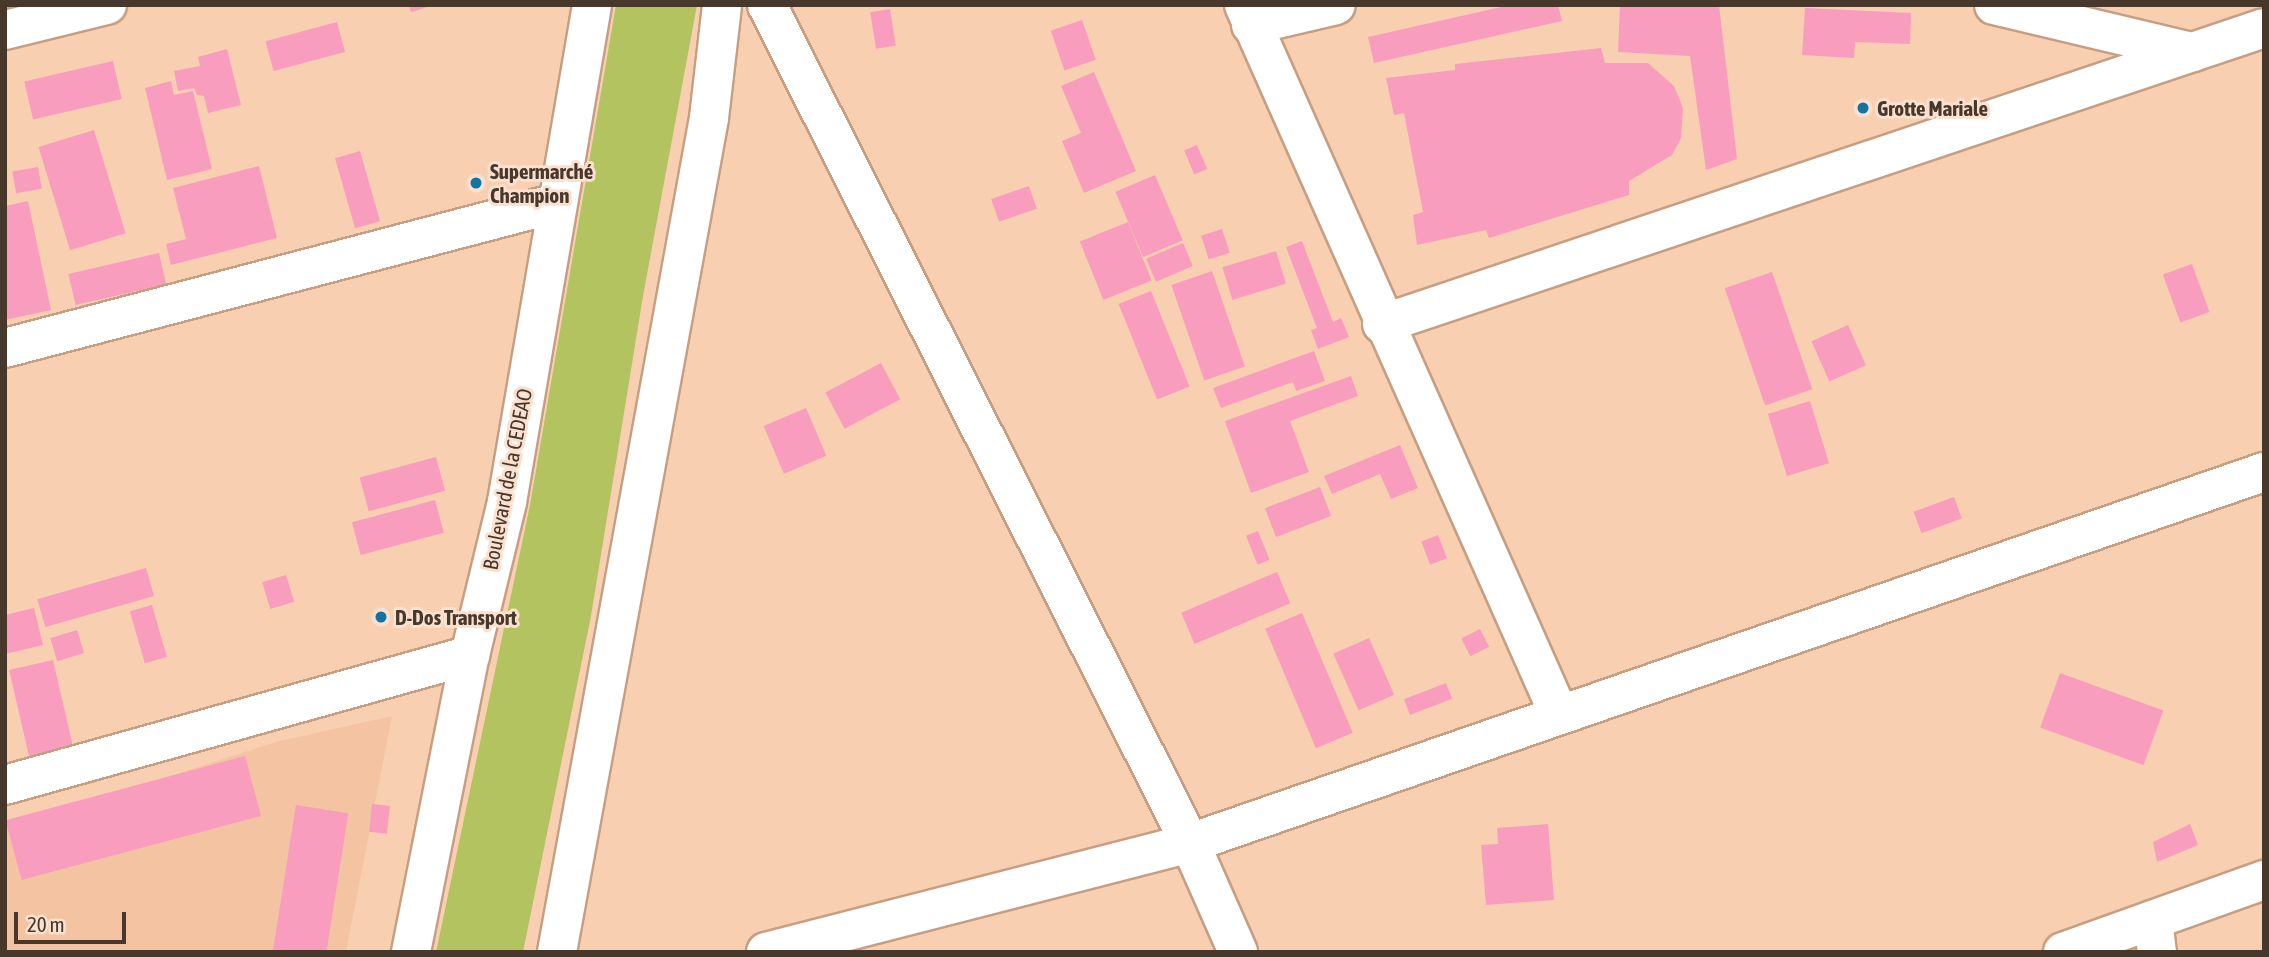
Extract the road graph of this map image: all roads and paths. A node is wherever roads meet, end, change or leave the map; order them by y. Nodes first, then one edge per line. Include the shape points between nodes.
1 (107, 5) edge
2 (592, 5) edge
3 (722, 5) edge
4 (767, 5) edge
5 (1336, 5) edge
6 (1994, 5) edge
7 (1248, 15) edge
8 (2264, 28) edge
9 (5, 30) edge
10 (2192, 52) junction
11 (556, 203) junction
12 (1382, 324) junction
13 (5, 348) edge
14 (2264, 472) edge
15 (470, 655) junction
16 (1559, 714) junction
17 (5, 785) edge
18 (1190, 843) junction
19 (2264, 880) edge
20 (2155, 936) edge
21 (411, 952) edge
22 (557, 952) edge
23 (766, 952) edge
24 (1238, 952) edge
25 (2063, 952) edge

1 - 9 street
2 - 11 street, Boulevard de la CEDEAO via 579,100
3 - 22 street via 709,118
4 - 18 street
5 - 7 street
6 - 10 street
7 - 12 street
8 - 10 street
10 - 12 street
11 - 13 street
11 - 15 street, Boulevard de la CEDEAO via 507,502
12 - 16 street
14 - 16 street
15 - 17 street
15 - 21 street, Boulevard de la CEDEAO
16 - 18 street
18 - 23 street
18 - 24 street
19 - 20 street
20 - 25 street

